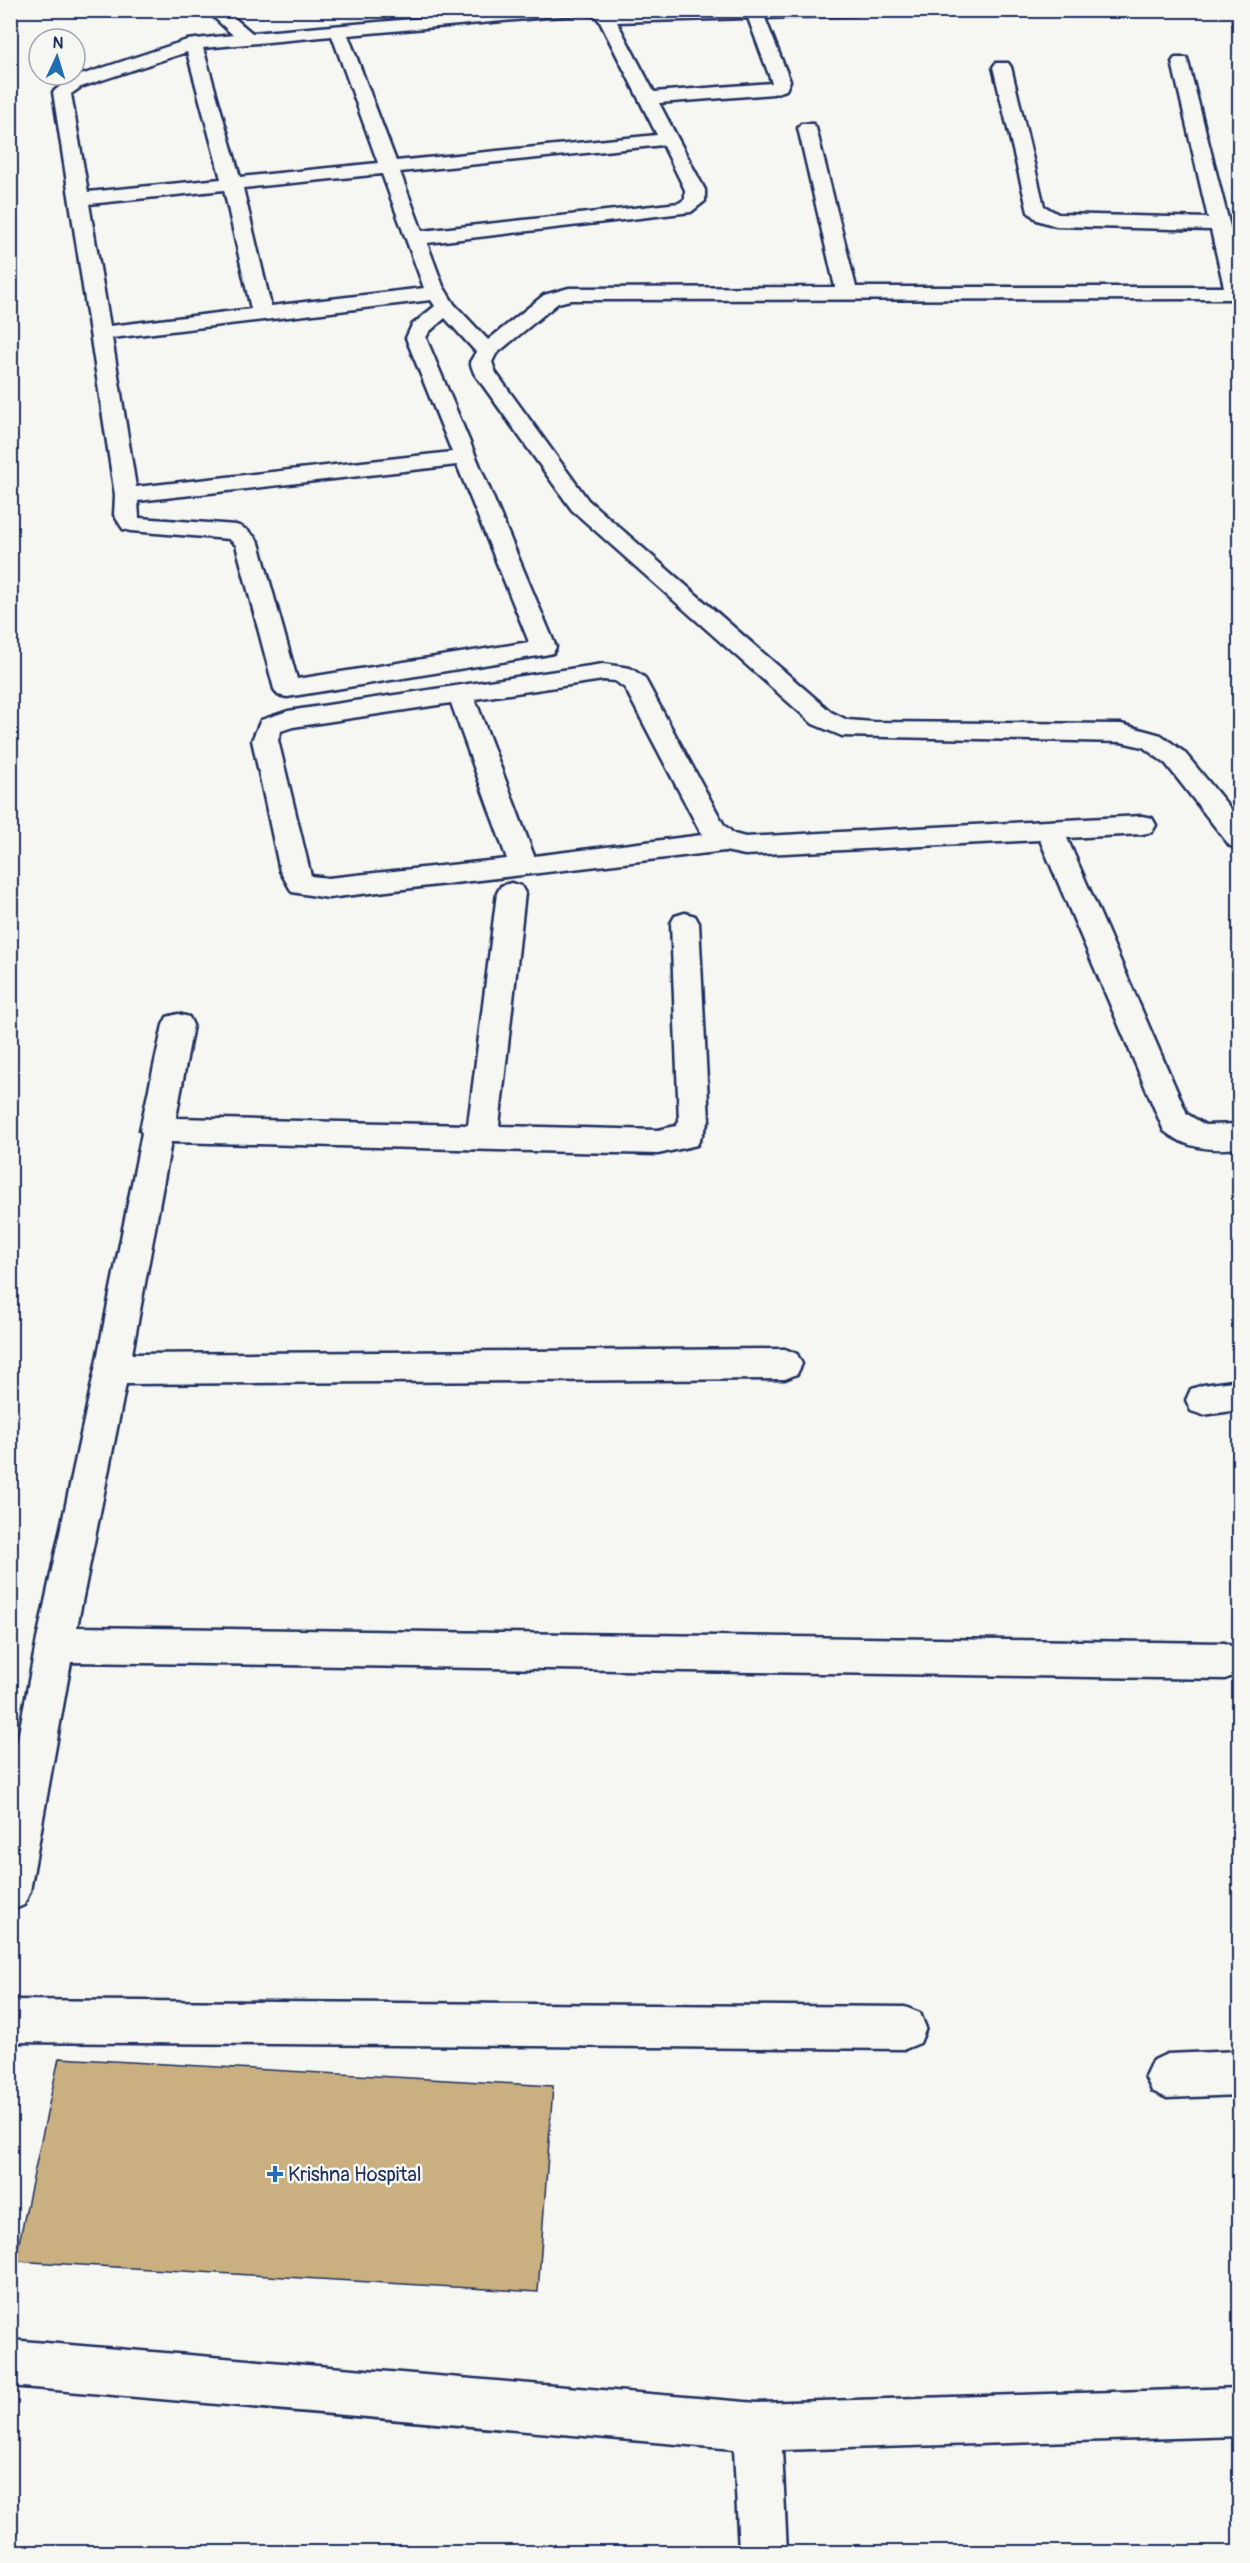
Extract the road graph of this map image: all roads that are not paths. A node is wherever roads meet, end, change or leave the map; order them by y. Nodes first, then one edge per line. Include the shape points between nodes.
1 (214, 10) edge
2 (579, 10) edge
3 (584, 10) edge
4 (857, 10) edge
5 (755, 13) junction
6 (606, 17) junction
7 (338, 30) junction
8 (248, 38) junction
9 (193, 44) junction
10 (1181, 62) dead end
11 (1002, 67) dead end
12 (647, 98) junction
13 (807, 128) dead end
14 (669, 139) junction
15 (389, 168) junction
16 (232, 184) junction
17 (79, 200) junction
18 (1219, 224) junction
19 (415, 238) junction
20 (847, 293) junction
21 (1238, 293) edge
22 (442, 300) junction
23 (263, 314) junction
24 (100, 333) junction
25 (487, 351) junction
26 (465, 457) junction
27 (126, 495) junction
28 (460, 693) junction
29 (1142, 825) dead end
30 (1050, 830) junction
31 (1239, 839) edge
32 (725, 842) junction
33 (524, 867) junction
34 (511, 893) dead end
35 (685, 923) dead end
36 (178, 1025) dead end
37 (156, 1130) junction
38 (1239, 1136) edge
39 (482, 1137) junction
40 (785, 1364) dead end
41 (112, 1369) junction
42 (1239, 1395) edge
43 (1203, 1400) dead end
44 (55, 1644) junction
45 (1226, 1661) dead end
46 (10, 1891) edge
47 (10, 2021) edge
48 (905, 2028) dead end
49 (1239, 2073) edge
50 (1167, 2076) dead end
51 (10, 2363) edge
52 (1239, 2412) edge
53 (757, 2427) junction
54 (763, 2553) edge

1 - 8 street
2 - 7 street
3 - 6 street
4 - 5 street
5 - 6 street
5 - 12 street via 780,86
6 - 12 street
7 - 8 street
7 - 15 street
8 - 9 street
9 - 16 street
9 - 17 street via 75,82 62,92
10 - 18 street
11 - 18 street via 1035,208 1044,216 1056,220
12 - 14 street
13 - 20 street
14 - 15 street
14 - 19 street via 695,190 695,201 684,208
15 - 16 street
15 - 19 street
16 - 17 street
16 - 23 street
17 - 24 street
18 - 21 street
19 - 22 street
20 - 21 street
20 - 25 street via 569,294 551,299
22 - 23 street
22 - 25 street
22 - 26 street via 416,338
23 - 24 street
24 - 27 street
25 - 31 street via 481,362 485,373 580,505 822,718 842,728 1120,733 1152,741 1175,758
26 - 27 street
26 - 27 street via 544,647 287,689 247,543 236,532 131,524 126,515
28 - 32 street via 603,672 621,674 635,683 712,831
28 - 33 street
28 - 33 street via 288,719 270,726 265,740 294,871 302,885 328,888
29 - 30 street
30 - 32 street via 745,846
30 - 38 street via 1175,1122 1189,1134
32 - 33 street
34 - 39 street
35 - 39 street via 694,1121 686,1136 658,1142
36 - 37 street
37 - 39 street
37 - 41 street
40 - 41 street
41 - 44 street
42 - 43 street
44 - 45 street
44 - 46 street
47 - 48 street
49 - 50 street
51 - 53 street
52 - 53 street
53 - 54 street

